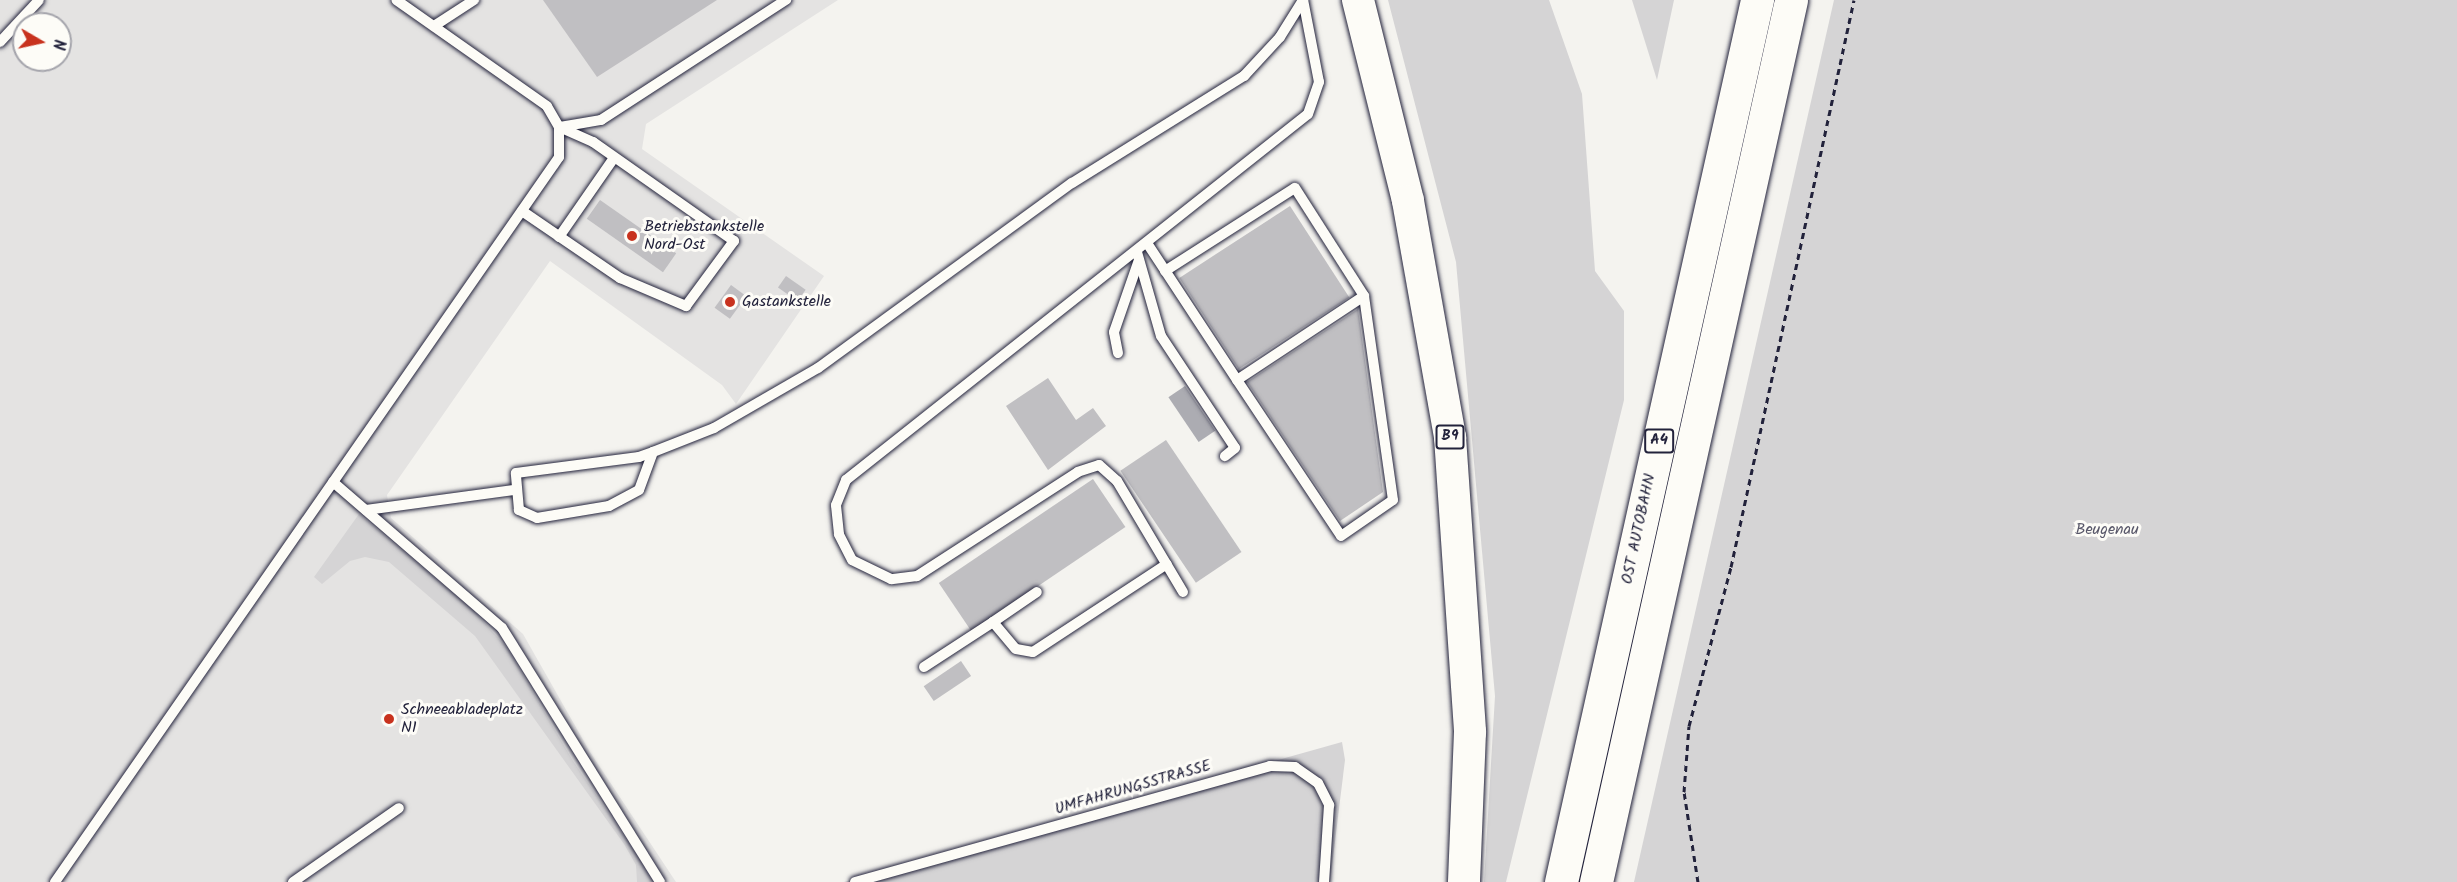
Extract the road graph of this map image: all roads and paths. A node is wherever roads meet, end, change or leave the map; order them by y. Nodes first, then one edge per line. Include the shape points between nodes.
1 (39, 0) edge
2 (396, 0) edge
3 (474, 0) edge
4 (786, 0) edge
5 (1303, 0) edge
6 (1358, 0) edge
7 (1756, 0) edge
8 (1791, 0) edge
9 (1854, 0) edge
10 (434, 26) junction
11 (0, 42) edge
12 (559, 127) junction
13 (615, 158) junction
14 (522, 211) junction
15 (559, 237) junction
16 (1147, 243) junction
17 (1138, 256) junction
18 (1165, 271) junction
19 (1364, 296) junction
20 (1118, 353) dead end
21 (1237, 380) junction
22 (653, 452) junction
23 (1225, 456) dead end
24 (333, 482) junction
25 (514, 490) junction
26 (366, 510) junction
27 (1167, 564) junction
28 (1037, 592) dead end
29 (1183, 592) dead end
30 (993, 622) junction
31 (924, 667) dead end
32 (399, 808) dead end
33 (55, 882) edge
34 (292, 882) edge
35 (660, 882) edge
36 (855, 882) edge
37 (1324, 882) edge
38 (1464, 882) edge
39 (1561, 882) edge
40 (1596, 882) edge
41 (1698, 882) edge

1 - 11 lane
2 - 10 lane
3 - 10 lane
4 - 12 lane via 601,120
5 - 16 lane via 1318,82 1308,114
5 - 22 lane via 1280,37 1244,76 1072,183 818,368 714,428
6 - 38 main road, B9 via 1408,201 1450,437 1468,686
7 - 39 highway, OST AUTOBAHN / A4
8 - 40 highway, OST AUTOBAHN / A4
9 - 41 path via 1731,567 1689,726 1684,792
10 - 12 lane via 547,106
12 - 13 lane
12 - 14 lane via 560,156
13 - 15 lane
13 - 15 lane via 734,241 686,306 620,278
14 - 15 lane
14 - 24 lane
16 - 17 lane
16 - 18 lane
17 - 20 lane via 1114,332
17 - 23 lane via 1161,336 1235,448
17 - 27 lane via 846,480 836,505 839,534 852,560 891,579 917,576 1078,472 1099,465 1117,481
18 - 19 lane via 1295,189
18 - 21 lane
19 - 21 lane
19 - 21 lane via 1393,500 1341,536
22 - 25 lane via 516,473
22 - 25 lane via 639,490 609,506 537,518 519,510
24 - 26 lane
24 - 33 lane
25 - 26 lane
26 - 35 lane via 502,628
27 - 29 lane
27 - 30 lane via 1033,652 1016,649
28 - 30 lane
30 - 31 lane
32 - 34 lane
36 - 37 lane, UMFAHRUNGSSTRASSE via 1270,766 1295,767 1318,783 1329,805

